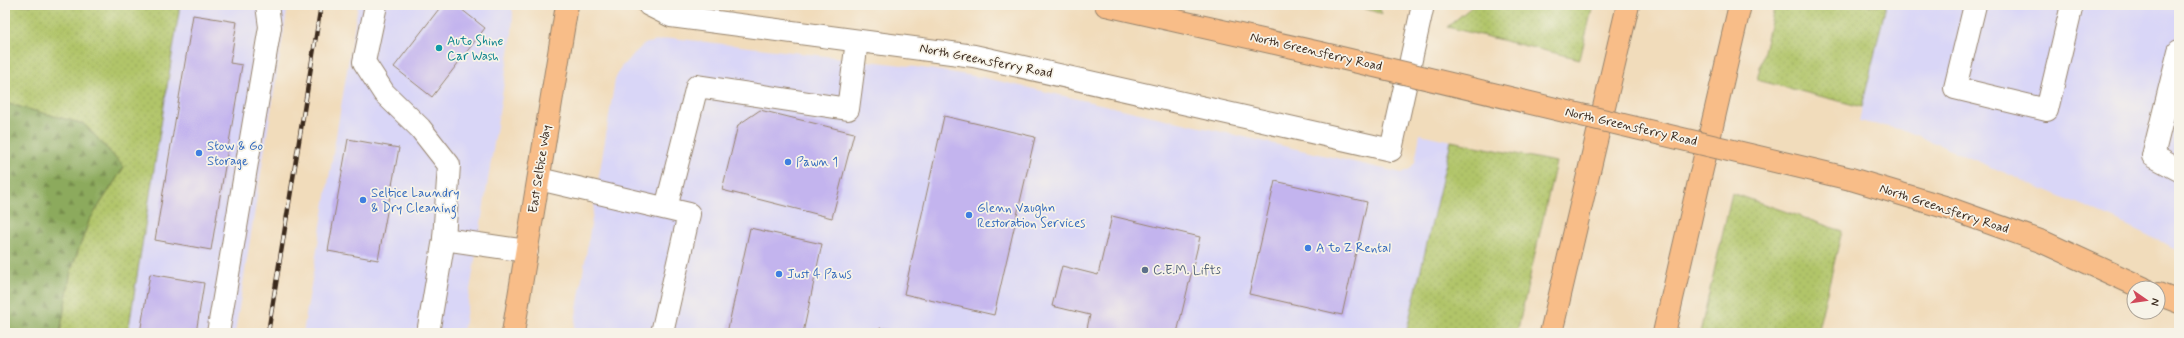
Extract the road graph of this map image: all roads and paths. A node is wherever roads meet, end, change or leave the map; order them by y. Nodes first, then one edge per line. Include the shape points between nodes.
1 (267, 5) edge
2 (376, 5) edge
3 (567, 5) edge
4 (650, 5) edge
5 (1106, 5) edge
6 (1423, 5) edge
7 (1628, 5) edge
8 (1740, 5) edge
9 (1975, 5) edge
10 (2072, 5) edge
11 (857, 41) junction
12 (2179, 51) edge
13 (2179, 170) edge
14 (539, 179) junction
15 (666, 208) junction
16 (444, 239) junction
17 (527, 251) junction
18 (2126, 280) edge
19 (2166, 297) edge
20 (2179, 302) edge
21 (218, 333) edge
22 (428, 333) edge
23 (513, 333) edge
24 (662, 333) edge
25 (1551, 333) edge
26 (1664, 333) edge

1 - 21 street via 270,27
2 - 16 street via 364,62 384,93 420,128 449,165
3 - 14 main road, East Seltice Way
4 - 11 street, North Greensferry Road via 671,16
5 - 18 main road, North Greensferry Road, bridge via 1851,179 1948,208 2044,242
6 - 11 street, North Greensferry Road via 1392,150 974,56
7 - 25 main road
8 - 26 main road
9 - 10 street via 1955,88 2047,110
11 - 15 street via 848,109 697,86
12 - 13 street via 2153,156
14 - 15 street
14 - 17 main road, East Seltice Way
15 - 24 street via 688,214
16 - 17 street
16 - 22 street
17 - 23 main road, East Seltice Way
19 - 20 main road

